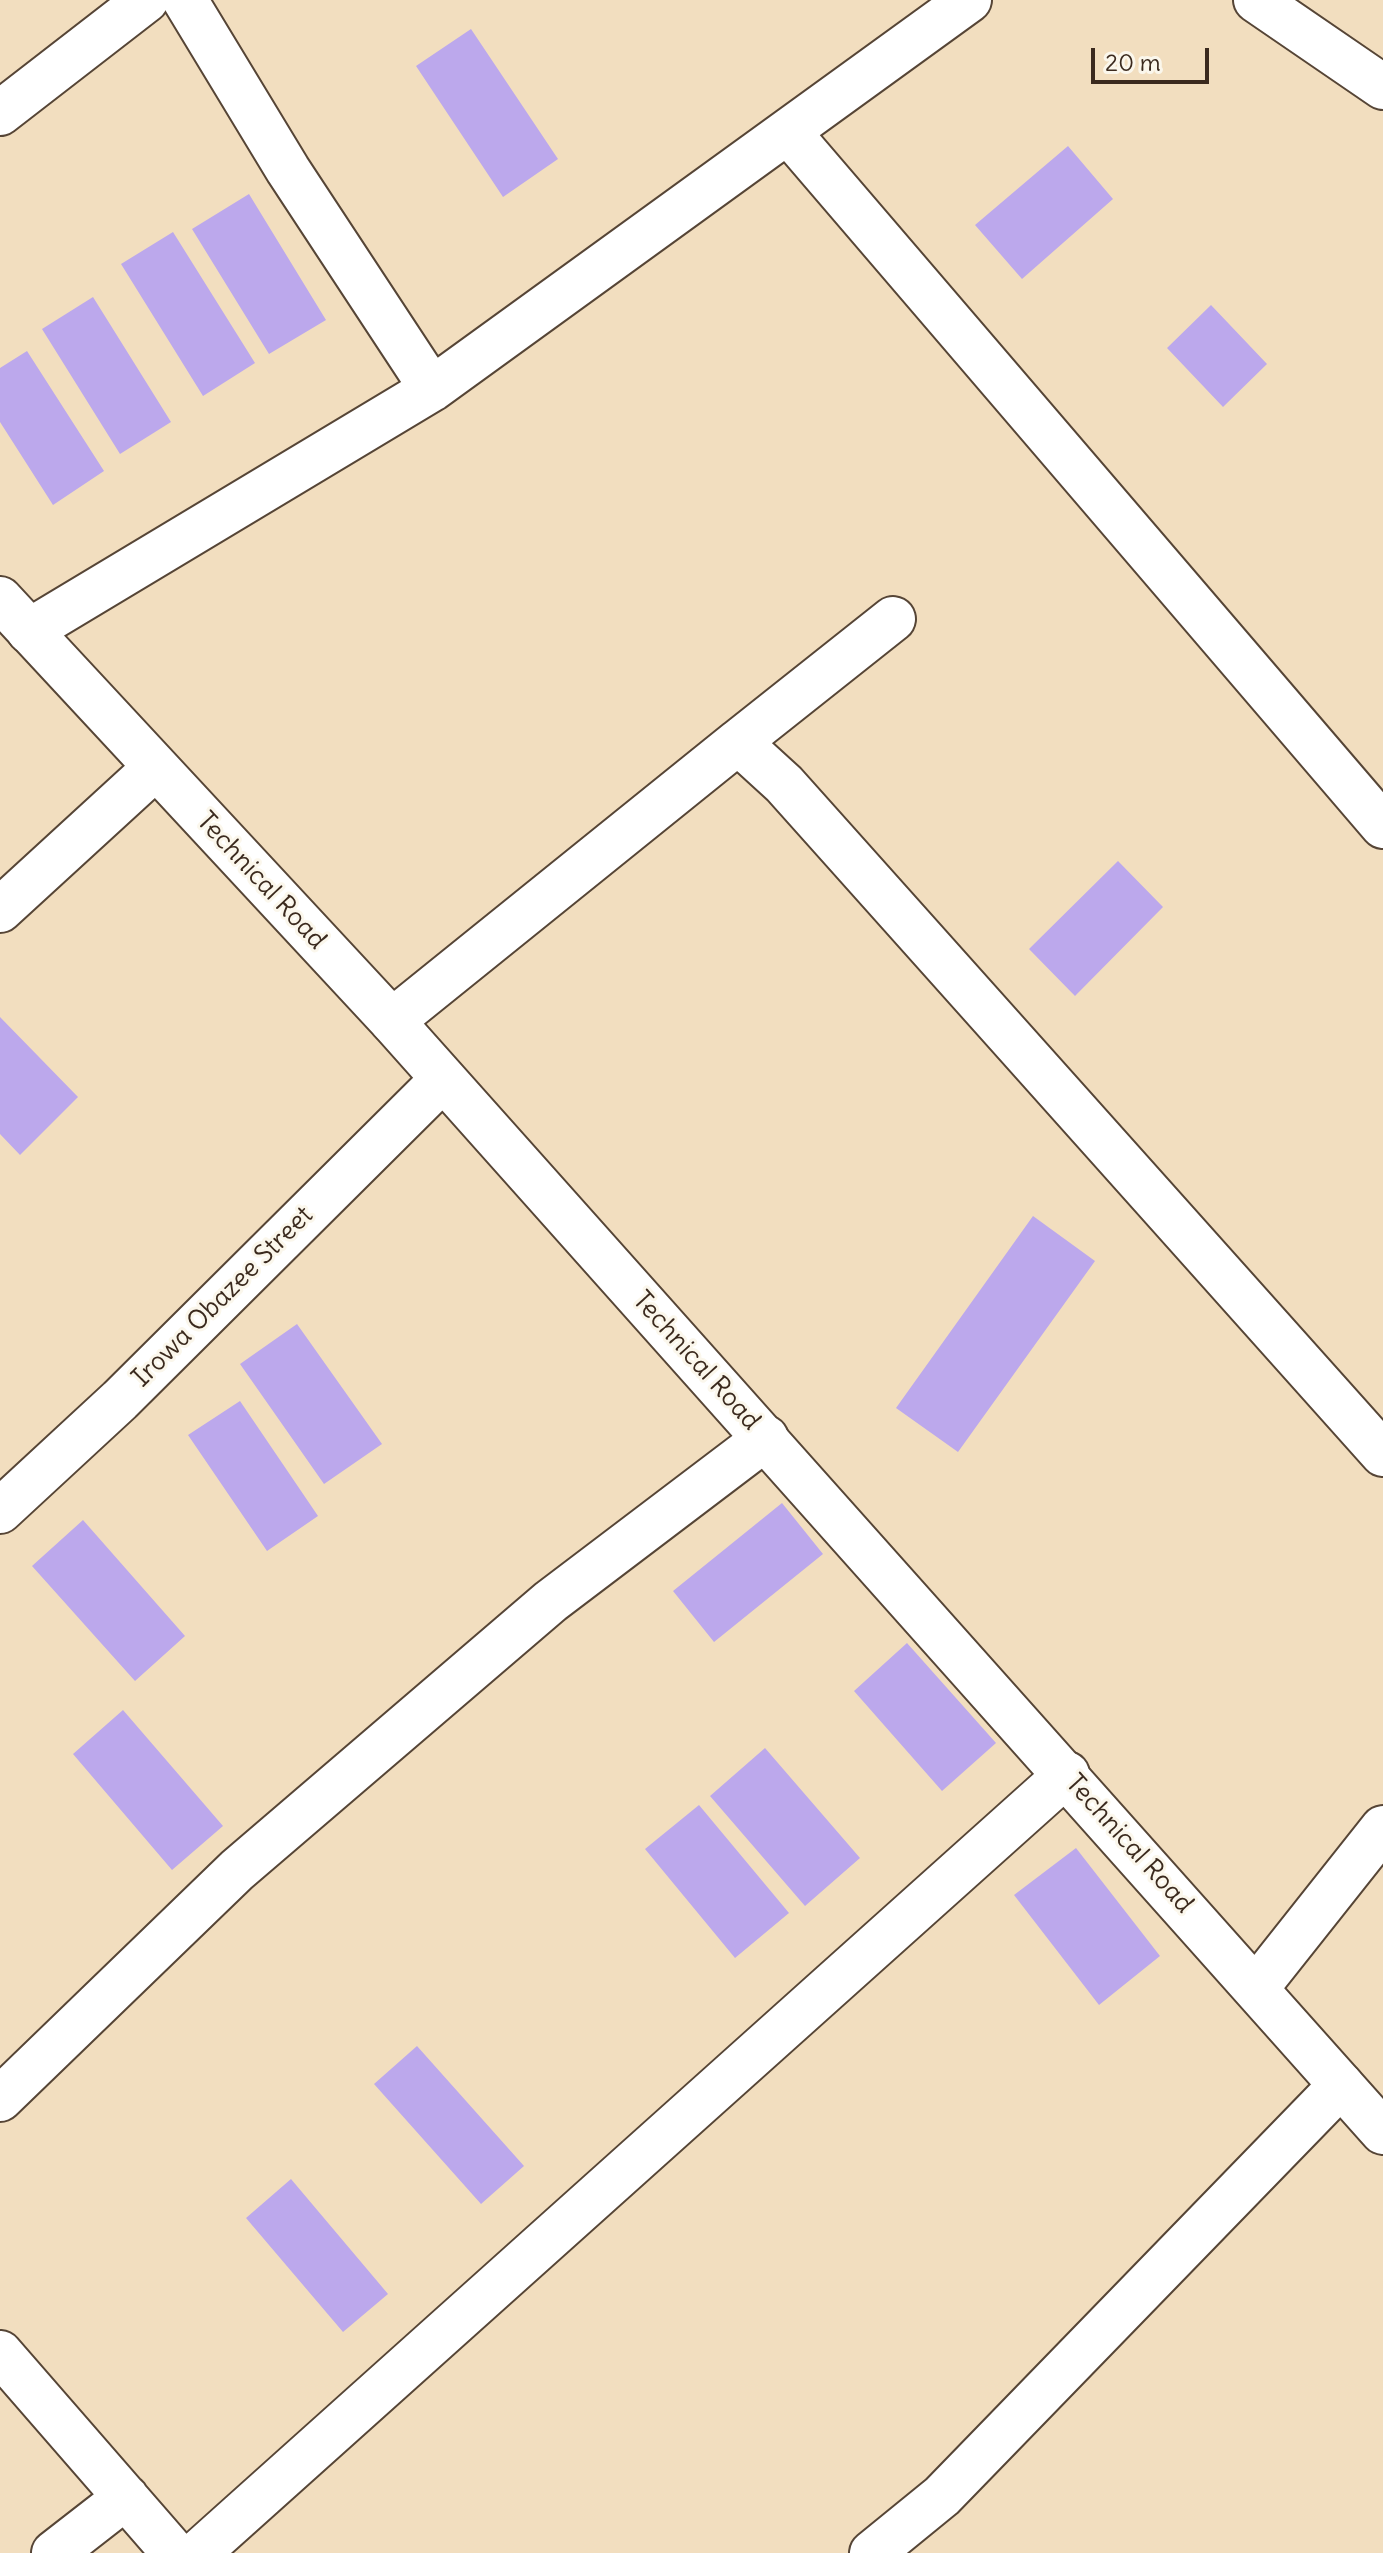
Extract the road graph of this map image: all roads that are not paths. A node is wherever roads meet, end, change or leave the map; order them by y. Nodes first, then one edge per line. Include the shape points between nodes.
1 (146, 0) edge
2 (185, 0) edge
3 (969, 0) edge
4 (1256, 0) edge
5 (1383, 87) edge
6 (0, 113) edge
7 (789, 133) junction
8 (432, 389) junction
9 (0, 599) edge
10 (893, 619) dead end
11 (29, 631) junction
12 (738, 742) junction
13 (155, 768) junction
14 (1383, 826) edge
15 (0, 910) edge
16 (392, 1021) junction
17 (443, 1079) junction
18 (766, 1438) junction
19 (1383, 1454) edge
20 (0, 1511) edge
21 (1067, 1774) junction
22 (1383, 1828) edge
23 (1257, 1987) junction
24 (1341, 2085) junction
25 (0, 2099) edge
26 (1383, 2132) edge
27 (0, 2353) edge
28 (126, 2497) junction
29 (54, 2553) edge
30 (174, 2553) edge
31 (198, 2553) edge
32 (872, 2553) edge

1 - 6 street
2 - 8 street via 288,170
3 - 7 street
4 - 5 street
7 - 8 street
7 - 14 street
8 - 11 street
9 - 11 street, Technical Road
10 - 12 street
11 - 13 street, Technical Road
12 - 16 street
12 - 19 street via 784,784
13 - 15 street
13 - 16 street, Technical Road
16 - 17 street, Technical Road
17 - 18 street, Technical Road
17 - 20 street, Irowa Obazee Street via 120,1400
18 - 21 street, Technical Road
18 - 25 street via 551,1601 237,1870
21 - 23 street, Technical Road
21 - 31 street
22 - 23 street
23 - 24 street, Technical Road
24 - 26 street, Technical Road
24 - 32 street via 942,2496
27 - 28 street
28 - 29 street
28 - 30 street

